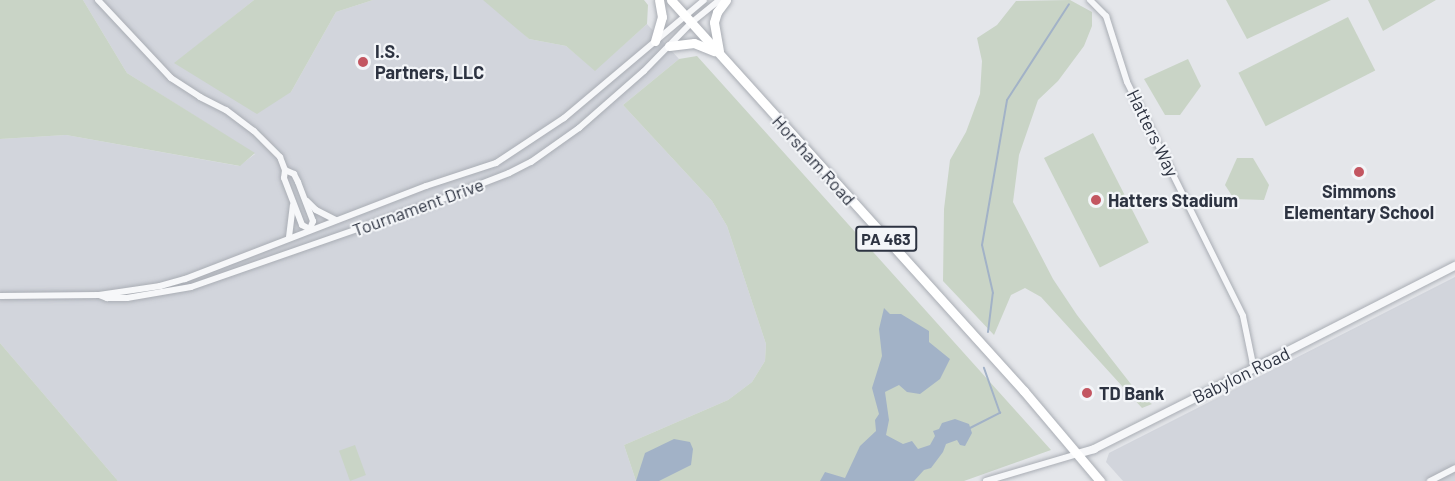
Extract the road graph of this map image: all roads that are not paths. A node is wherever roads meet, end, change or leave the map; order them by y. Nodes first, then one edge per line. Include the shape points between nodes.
1 (98, 0) edge
2 (659, 0) edge
3 (671, 0) edge
4 (704, 0) edge
5 (719, 0) edge
6 (726, 0) edge
7 (1090, 0) edge
8 (688, 19) junction
9 (655, 41) junction
10 (669, 46) junction
11 (719, 53) junction
12 (285, 170) junction
13 (305, 198) junction
14 (293, 201) junction
15 (337, 220) junction
16 (310, 230) junction
17 (289, 237) junction
18 (1455, 266) edge
19 (99, 295) junction
20 (0, 296) edge
21 (1254, 369) junction
22 (1077, 454) junction
23 (1455, 468) edge
24 (986, 481) edge
25 (1100, 481) edge
26 (1430, 481) edge

1 - 12 street via 171,78 254,131 280,158
2 - 9 main road via 661,20
3 - 8 main road, Horsham Road / PA 463
4 - 8 street
5 - 8 street
6 - 11 main road via 714,21
7 - 21 street, Hatters Way via 1106,16 1127,82 1243,316
8 - 9 street, Tournament Drive
8 - 10 street, Tournament Drive
8 - 11 main road, Horsham Road / PA 463
9 - 15 street, Tournament Drive via 546,132 496,164
10 - 11 main road via 698,43
10 - 19 street, Tournament Drive via 565,140 490,181 191,288 127,298
11 - 22 main road, Horsham Road / PA 463
12 - 13 street via 294,174
12 - 14 street
13 - 15 street via 316,210
13 - 16 street via 313,221
14 - 16 street via 302,225
14 - 17 street
15 - 16 street, Tournament Drive
16 - 17 street, Tournament Drive
17 - 19 street, Tournament Drive via 185,279
18 - 21 street, Babylon Road
19 - 20 street, Tournament Drive
21 - 22 street, Babylon Road
22 - 24 street, Babylon Road
22 - 25 main road, Horsham Road / PA 463
23 - 26 street

